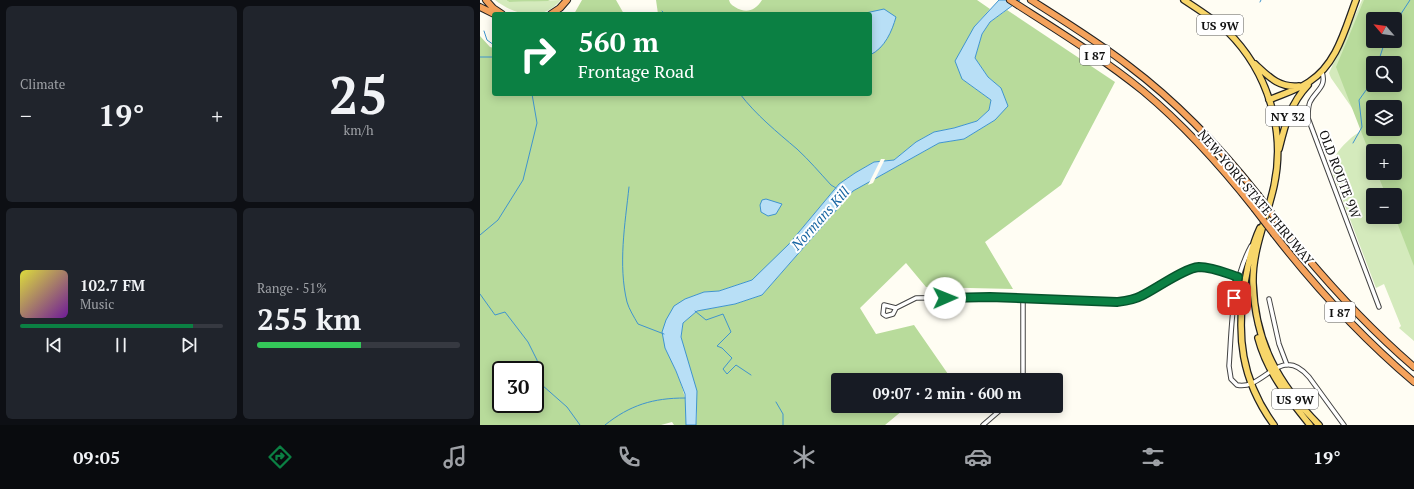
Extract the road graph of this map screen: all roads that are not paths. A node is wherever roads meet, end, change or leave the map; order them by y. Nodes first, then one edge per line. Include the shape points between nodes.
1 (486, 0) edge
2 (567, 0) edge
3 (571, 0) edge
4 (1010, 0) edge
5 (1031, 0) edge
6 (1184, 0) edge
7 (1356, 0) edge
8 (480, 7) edge
9 (499, 12) edge
10 (555, 12) edge
11 (560, 12) edge
12 (492, 13) edge
13 (1248, 57) junction
14 (1322, 72) junction
15 (1311, 81) junction
16 (1304, 86) junction
17 (1269, 100) junction
18 (1277, 157) junction
19 (1265, 217) junction
20 (1256, 237) junction
21 (1238, 277) junction
22 (1023, 299) junction
23 (1269, 299) dead end
24 (1379, 307) dead end
25 (896, 308) dead end
26 (1287, 365) junction
27 (1414, 367) edge
28 (1273, 370) junction
29 (1023, 373) edge
30 (1414, 382) edge
31 (1250, 383) junction
32 (996, 413) edge
33 (983, 425) edge
34 (1274, 425) edge
35 (1310, 425) edge
36 (1319, 425) edge
37 (1344, 425) edge

1 - 9 highway
2 - 10 highway
3 - 11 highway
4 - 30 highway, NEW YORK STATE THRUWAY / I 87, bridge via 1102,60 1162,108 1208,153 1306,275 1337,309
5 - 27 highway, NEW YORK STATE THRUWAY / I 87, bridge via 1120,59 1170,100 1217,146 1311,263 1377,334
6 - 13 main road, US 9W via 1220,25
7 - 14 main road, NY 32 via 1336,50
8 - 12 highway
13 - 16 main road via 1278,83
13 - 17 main road, US 9W
14 - 15 main road, NY 32
14 - 24 street, OLD ROUTE 9W via 1323,83 1310,103 1308,118
15 - 16 main road, NY 32
15 - 18 main road, NY 32 via 1299,94 1292,107
16 - 17 main road, NY 32
17 - 18 main road, US 9W via 1276,129
18 - 19 main road, US 9W via 1274,184
19 - 20 main road, US 9W
19 - 28 main road, US 9W via 1253,283 1259,331
20 - 21 street
20 - 31 main road, US 9W via 1246,277 1241,317 1242,351
21 - 22 street via 1196,267 1140,297 1126,301
21 - 31 street via 1230,374 1237,385
22 - 25 street via 916,298
22 - 29 street
23 - 26 street via 1279,344
26 - 28 street
26 - 37 street via 1296,366 1307,374
28 - 31 street
28 - 35 main road via 1284,393
28 - 36 main road, US 9W
31 - 34 main road, US 9W
32 - 33 street

